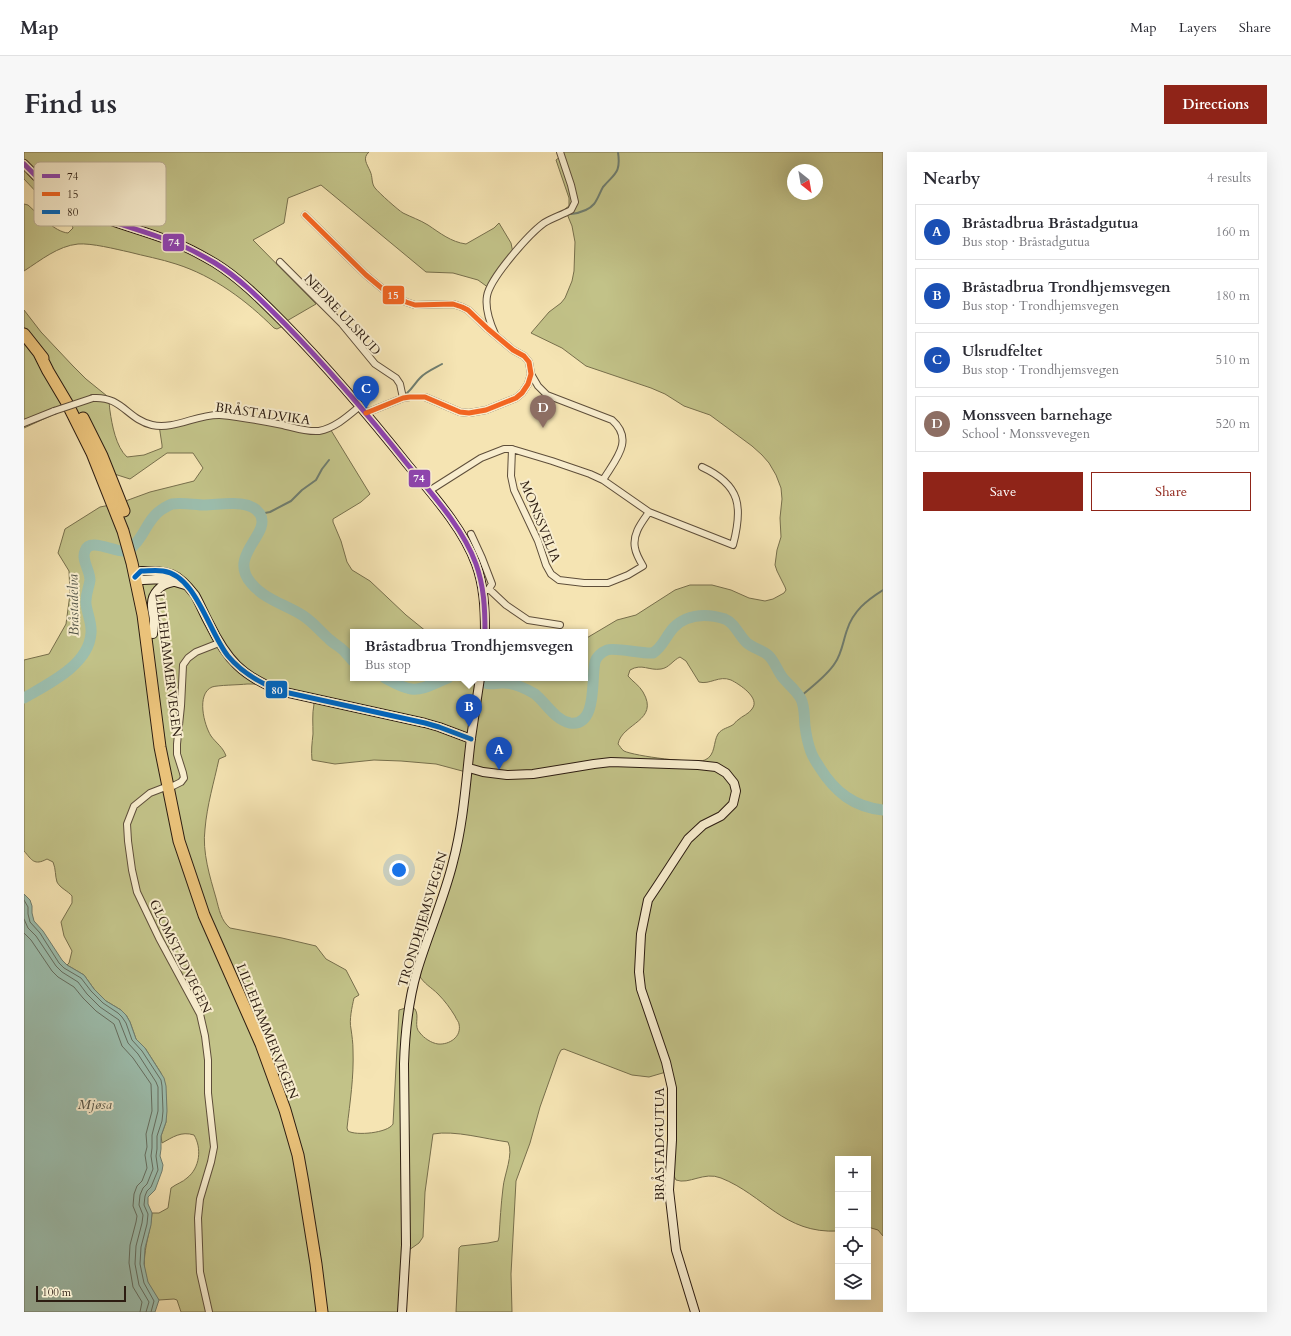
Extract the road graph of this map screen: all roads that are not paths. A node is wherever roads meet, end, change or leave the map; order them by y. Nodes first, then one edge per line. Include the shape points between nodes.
1 (560, 152) edge
2 (24, 164) edge
3 (34, 174) edge
4 (305, 215) dead end
5 (125, 226) edge
6 (280, 262) dead end
7 (24, 334) edge
8 (496, 336) junction
9 (531, 374) junction
10 (403, 398) junction
11 (360, 406) junction
12 (366, 413) junction
13 (24, 423) edge
14 (512, 449) junction
15 (702, 467) dead end
16 (603, 480) junction
17 (429, 491) junction
18 (649, 512) junction
19 (471, 534) dead end
20 (138, 570) junction
21 (174, 582) junction
22 (185, 585) junction
23 (486, 591) junction
24 (560, 625) dead end
25 (485, 629) edge
26 (153, 634) junction
27 (219, 643) junction
28 (480, 681) edge
29 (471, 739) junction
30 (165, 767) junction
31 (469, 768) junction
32 (173, 786) dead end
33 (163, 788) dead end
34 (209, 1312) edge
35 (322, 1312) edge
36 (402, 1312) edge
37 (695, 1312) edge

1 - 8 street via 575,202 571,210 545,223 528,237 492,285 487,294 487,302 490,324
2 - 3 main road
4 - 8 street via 366,275 386,291 415,305 460,306 469,310
5 - 11 main road via 177,244 216,264 269,308 308,347
6 - 10 street, NEDRE ULSRUD via 342,324 375,364 396,378
7 - 20 highway, LILLEHAMMERVEGEN via 39,353 92,453 122,516
8 - 9 street via 524,356 529,362
9 - 10 street via 528,384 516,398 486,410 460,412 424,397
9 - 16 street via 547,395 612,420 619,426 624,442
10 - 12 street
11 - 12 main road
11 - 13 street, BRÅSTADVIKA, bridge via 334,426 318,431 220,415 154,425 138,419 110,399 101,397
12 - 17 main road
14 - 16 street
14 - 17 street via 486,455
14 - 18 street, MONSSVELIA via 511,476 514,490 538,541 546,565 551,574 559,580 608,583 643,566 635,549 635,540 638,527
15 - 18 street via 720,477 736,499 739,515 733,545
16 - 18 street
17 - 23 main road via 463,538
19 - 23 street via 492,584
20 - 21 main road
20 - 22 main road via 164,571 178,577
20 - 26 highway, LILLEHAMMERVEGEN
20 - 30 highway, LILLEHAMMERVEGEN via 160,747
21 - 22 main road
21 - 26 main road via 159,588 152,599
22 - 27 main road via 197,600
23 - 24 street via 528,620
23 - 25 main road
26 - 30 highway, LILLEHAMMERVEGEN
27 - 29 main road via 227,655 249,676 280,691 439,726
27 - 32 street via 196,652 183,665 177,754 184,778
28 - 29 main road, TRONDHJEMSVEGEN
29 - 31 main road, TRONDHJEMSVEGEN
30 - 35 highway, LILLEHAMMERVEGEN via 179,841 195,891 269,1063 290,1125 308,1209
31 - 36 main road, TRONDHJEMSVEGEN via 454,860 410,995 404,1064 406,1244
31 - 37 main road, BRÅSTADGUTUA via 507,775 533,774 610,762 698,765 716,767 726,773 734,783 736,791 733,804 721,816 703,825 688,839 648,900 641,934 641,989 666,1062 672,1088 669,1190 676,1250
33 - 34 street, GLOMSTADVEGEN via 150,793 134,806 127,824 129,854 137,892 200,1014 207,1047 208,1093 214,1146 200,1199 198,1218 200,1276

